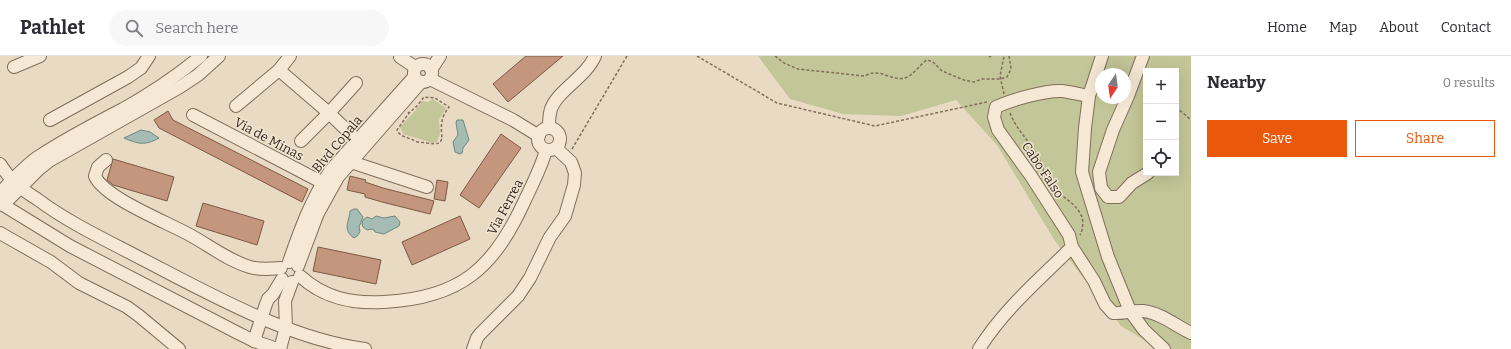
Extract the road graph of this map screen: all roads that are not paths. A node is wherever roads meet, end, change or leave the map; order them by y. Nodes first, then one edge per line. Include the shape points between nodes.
1 (40, 56) edge
2 (149, 56) edge
3 (290, 56) edge
4 (440, 56) edge
5 (595, 56) edge
6 (1102, 56) edge
7 (1143, 56) edge
8 (400, 57) edge
9 (209, 58) edge
10 (14, 67) dead end
11 (278, 70) junction
12 (423, 71) edge
13 (356, 83) dead end
14 (1089, 96) junction
15 (236, 106) dead end
16 (329, 113) junction
17 (192, 115) dead end
18 (50, 120) dead end
19 (549, 128) junction
20 (539, 136) junction
21 (301, 141) dead end
22 (361, 144) junction
23 (551, 149) junction
24 (106, 160) dead end
25 (351, 162) junction
26 (0, 164) edge
27 (1143, 176) edge
28 (16, 184) junction
29 (327, 185) junction
30 (427, 187) dead end
31 (0, 193) edge
32 (2, 204) edge
33 (0, 233) edge
34 (1072, 247) junction
35 (290, 272) junction
36 (1130, 311) junction
37 (262, 318) junction
38 (286, 327) junction
39 (1191, 333) edge
40 (254, 341) junction
41 (180, 349) edge
42 (279, 349) edge
43 (365, 349) edge
44 (473, 349) edge
45 (979, 349) edge
46 (1164, 349) edge

1 - 10 street
2 - 18 street via 141,68 128,77
3 - 11 street
4 - 12 street, Blvd Copala
5 - 19 street via 589,68 552,105
6 - 14 street
7 - 27 street via 1099,172 1101,188 1108,197 1119,197 1132,183
8 - 12 street
9 - 28 street via 185,69 150,93 38,158
11 - 15 street
11 - 16 street
12 - 20 street
12 - 22 street, Blvd Copala
12 - 22 street, Blvd Copala via 405,109
13 - 16 street
14 - 34 street, Cabo Falso via 1061,91 1029,96 996,107 994,117 998,130 1069,235
14 - 36 street via 1082,172 1108,256
16 - 21 street
16 - 22 street
17 - 29 street, Via de Minas
19 - 20 street via 542,130
19 - 23 street via 560,135 560,142
20 - 23 street via 541,146
22 - 25 street, Blvd Copala
22 - 29 street, Blvd Copala via 338,161
23 - 35 street, Via Ferrea via 504,241 486,264 453,287 398,302 361,302 324,293
23 - 44 street via 567,158 573,164 575,172 565,216 550,237 530,278 512,303 480,334
24 - 35 street via 96,171 97,180 140,211 242,264
25 - 29 street, Blvd Copala
25 - 30 street
26 - 28 street
28 - 31 street
28 - 32 street
28 - 37 street via 78,226 217,298
29 - 35 street, Blvd Copala via 304,219
32 - 40 street via 70,246
33 - 41 street via 138,315
34 - 36 street via 1113,314
34 - 45 street via 1013,304
35 - 37 street via 268,299
35 - 38 street via 284,301
36 - 39 street via 1145,311 1161,316
36 - 46 street via 1144,330
37 - 38 street
37 - 40 street
38 - 42 street
38 - 43 street via 316,338
40 - 42 street

